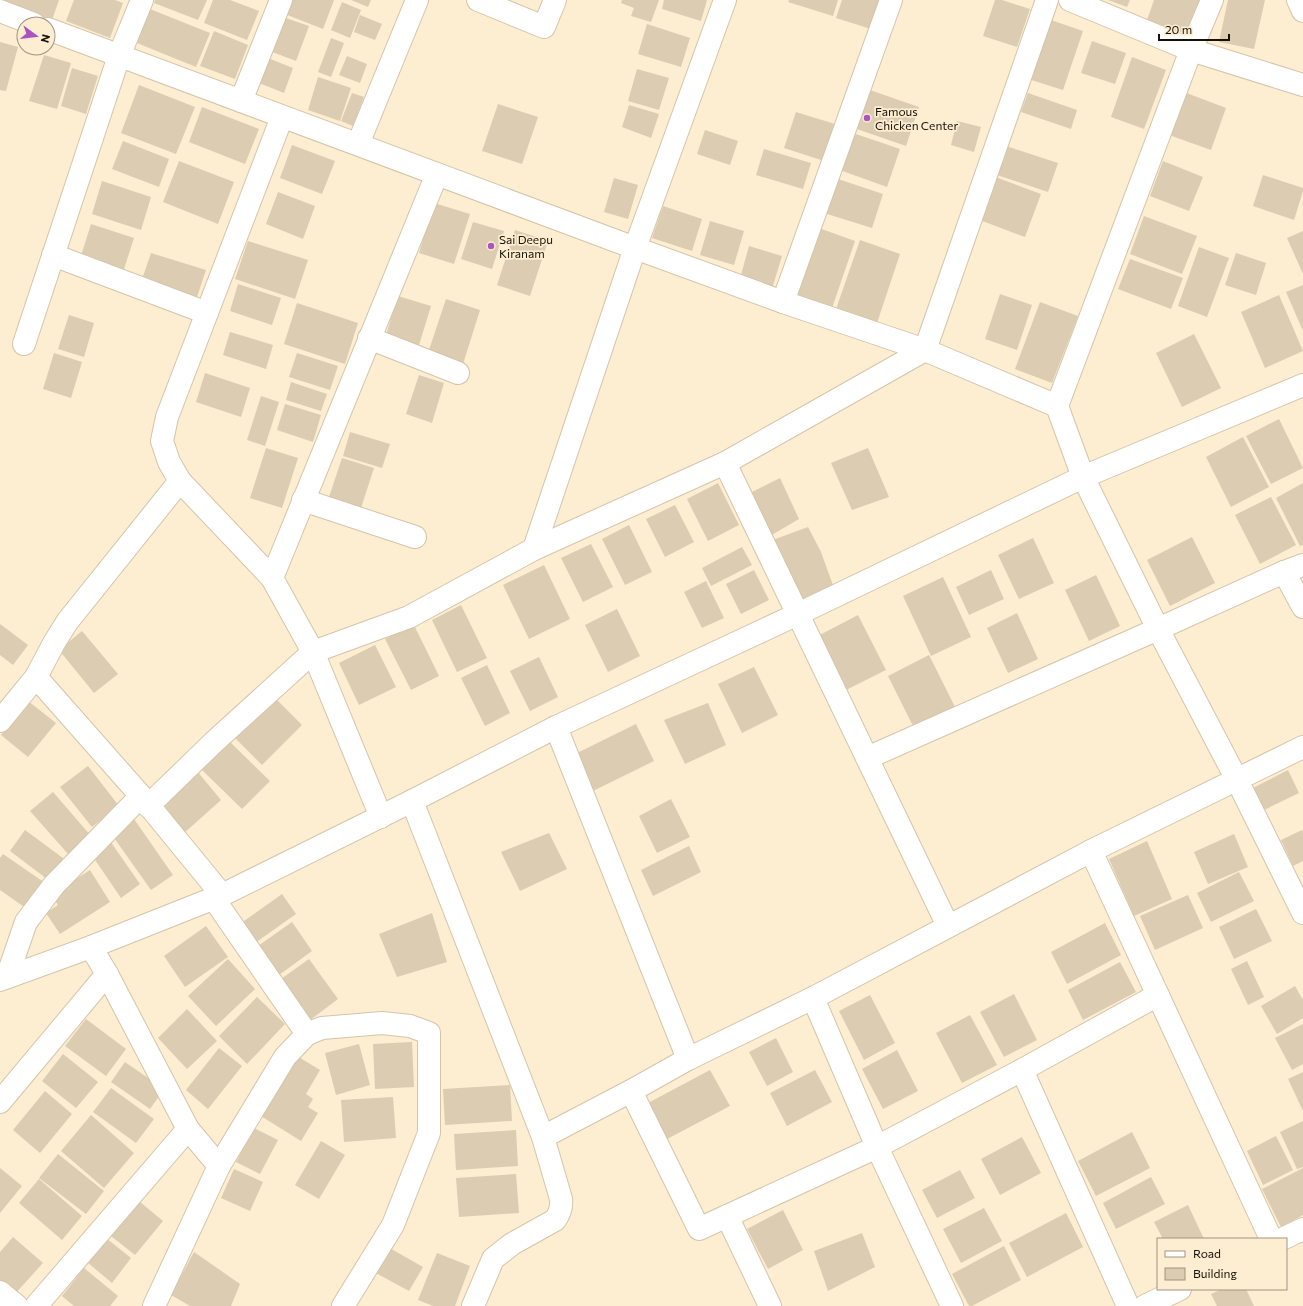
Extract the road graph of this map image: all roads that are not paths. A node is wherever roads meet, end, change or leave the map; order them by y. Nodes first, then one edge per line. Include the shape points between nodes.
1 (142, 0) edge
2 (280, 0) edge
3 (417, 0) edge
4 (478, 0) edge
5 (555, 0) edge
6 (725, 0) edge
7 (892, 0) edge
8 (1047, 0) edge
9 (1070, 0) edge
10 (1212, 0) edge
11 (1298, 0) edge
12 (0, 11) edge
13 (1303, 11) edge
14 (16, 17) edge
15 (56, 32) edge
16 (1191, 50) junction
17 (119, 56) junction
18 (1303, 85) edge
19 (241, 101) junction
20 (282, 117) junction
21 (358, 144) junction
22 (437, 174) junction
23 (634, 248) junction
24 (53, 255) junction
25 (783, 302) junction
26 (207, 313) junction
27 (369, 338) junction
28 (24, 344) dead end
29 (925, 350) junction
30 (458, 373) dead end
31 (1303, 385) edge
32 (1058, 406) junction
33 (725, 463) junction
34 (1083, 477) junction
35 (180, 481) junction
36 (303, 500) junction
37 (415, 537) dead end
38 (534, 548) junction
39 (1293, 568) edge
40 (272, 578) junction
41 (1303, 607) edge
42 (798, 614) junction
43 (1158, 630) junction
44 (312, 652) junction
45 (36, 677) junction
46 (0, 721) edge
47 (556, 727) junction
48 (1303, 747) edge
49 (867, 758) junction
50 (1237, 780) junction
51 (144, 801) junction
52 (412, 801) junction
53 (381, 817) junction
54 (1091, 851) junction
55 (218, 897) junction
56 (1303, 913) edge
57 (948, 926) junction
58 (91, 948) junction
59 (107, 974) junction
60 (4, 979) edge
61 (1158, 995) junction
62 (813, 998) junction
63 (307, 1034) junction
64 (688, 1059) junction
65 (1022, 1070) junction
66 (631, 1091) junction
67 (0, 1102) edge
68 (188, 1129) junction
69 (543, 1137) junction
70 (877, 1147) junction
71 (219, 1166) junction
72 (727, 1216) junction
73 (1303, 1229) edge
74 (1271, 1238) edge
75 (1284, 1238) edge
76 (1178, 1290) edge
77 (0, 1292) edge
78 (17, 1306) edge
79 (36, 1306) edge
80 (154, 1306) edge
81 (343, 1306) edge
82 (473, 1306) edge
83 (770, 1306) edge
84 (952, 1306) edge
85 (1128, 1306) edge
86 (1145, 1306) edge

1 - 17 street
2 - 19 street
3 - 21 street
4 - 5 street via 544,27
6 - 23 street
7 - 25 street
8 - 29 street
9 - 16 street
10 - 16 street
11 - 13 street
12 - 14 street
15 - 17 street
16 - 18 street
16 - 32 street
17 - 19 street
17 - 24 street
19 - 20 street
20 - 21 street
20 - 26 street
21 - 22 street
22 - 23 street
22 - 27 street
23 - 25 street
23 - 38 street
24 - 26 street
24 - 28 street
25 - 29 street
26 - 35 street via 167,417 162,441 169,462
27 - 30 street
27 - 36 street
29 - 32 street
29 - 33 street
31 - 34 street
32 - 34 street
33 - 38 street
33 - 42 street
34 - 42 street
34 - 43 street
35 - 40 street
35 - 45 street via 67,622
36 - 37 street
36 - 40 street
38 - 44 street via 409,617
39 - 41 street
39 - 43 street
40 - 44 street
42 - 47 street
42 - 49 street
43 - 49 street
43 - 50 street
44 - 51 street via 214,742
44 - 53 street
45 - 46 street
45 - 51 street
47 - 52 street
47 - 64 street
48 - 50 street
49 - 57 street
50 - 54 street
50 - 56 street
51 - 55 street
51 - 60 street via 54,884 26,922
52 - 53 street
52 - 69 street
53 - 55 street
54 - 57 street
54 - 61 street
55 - 58 street
55 - 63 street
57 - 62 street
58 - 59 street
58 - 60 street
59 - 67 street
59 - 68 street
61 - 65 street
61 - 74 street
62 - 64 street
62 - 70 street
63 - 71 street via 285,1057
63 - 81 street via 322,1028 382,1023 410,1026 429,1033 428,1133 393,1225
64 - 66 street
65 - 70 street
65 - 85 street
66 - 69 street
66 - 72 street via 699,1229
68 - 71 street
68 - 79 street
69 - 82 street via 562,1207 555,1220 512,1244 493,1259
70 - 72 street
70 - 84 street
71 - 80 street
72 - 83 street
73 - 75 street
76 - 86 street
77 - 78 street

